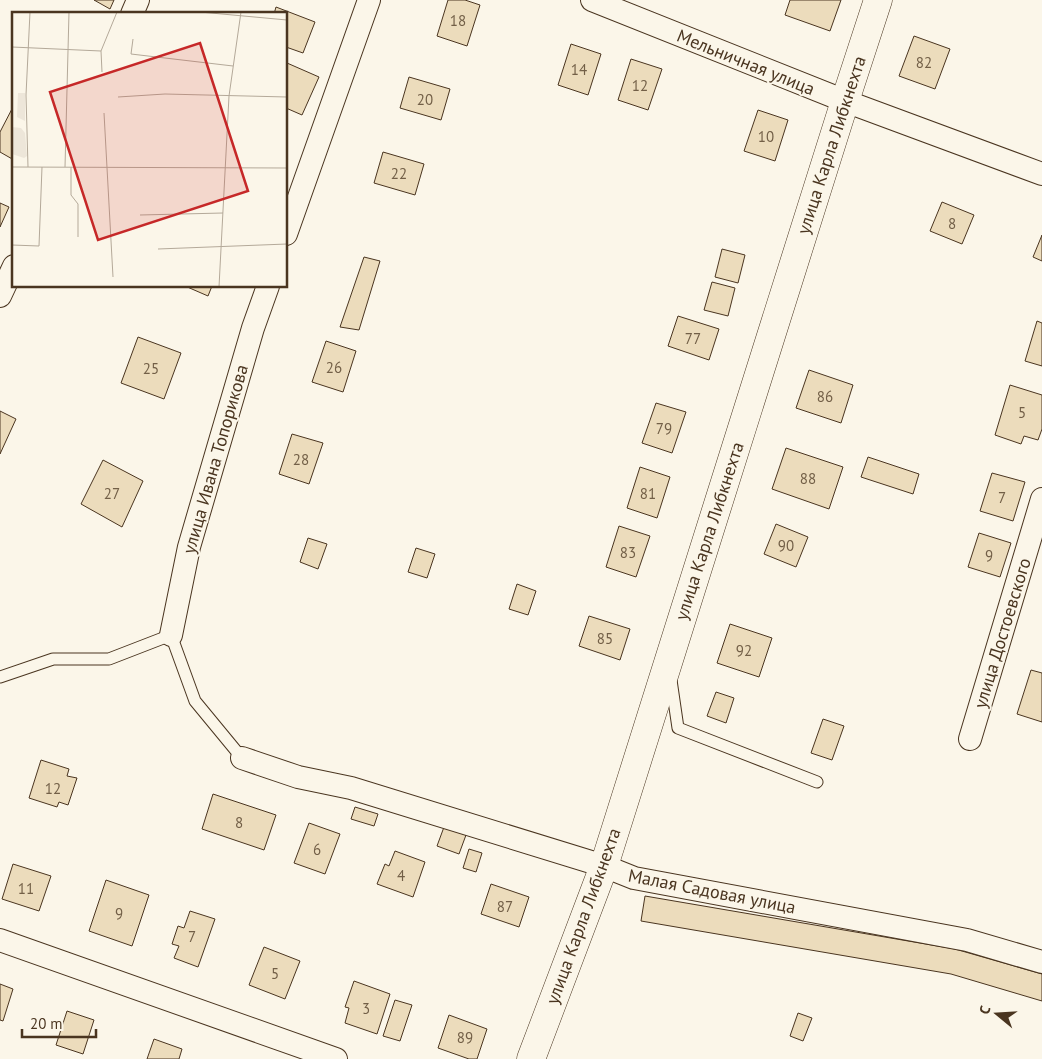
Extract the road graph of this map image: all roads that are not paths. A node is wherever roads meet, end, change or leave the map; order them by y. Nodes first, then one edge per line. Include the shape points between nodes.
1 (138, 0) edge
2 (369, 0) edge
3 (592, 0) edge
4 (878, 0) edge
5 (133, 12) edge
6 (845, 101) junction
7 (1042, 174) edge
8 (288, 228) edge
9 (12, 270) edge
10 (267, 288) edge
11 (0, 296) edge
12 (1042, 499) edge
13 (171, 635) junction
14 (668, 661) junction
15 (0, 677) edge
16 (970, 739) dead end
17 (242, 758) joint
18 (817, 782) dead end
19 (604, 866) junction
20 (0, 940) edge
21 (1042, 962) edge
22 (336, 1059) edge
23 (531, 1059) edge

1 - 5 street
2 - 8 street
3 - 6 street, Мельничная улица
4 - 6 street, улица Карла Либкнехта
6 - 7 street, Мельничная улица
6 - 14 street, улица Карла Либкнехта
9 - 11 street
10 - 13 street, улица Ивана Топорикова via 189,547
12 - 16 street, улица Достоевского
13 - 15 lane via 109,660 53,659
13 - 17 lane via 195,701
14 - 18 lane via 678,728
14 - 19 street, улица Карла Либкнехта
17 - 19 street, Малая Садовая улица
19 - 21 street, Малая Садовая улица via 634,878 967,940
19 - 23 street, улица Карла Либкнехта
20 - 22 street

